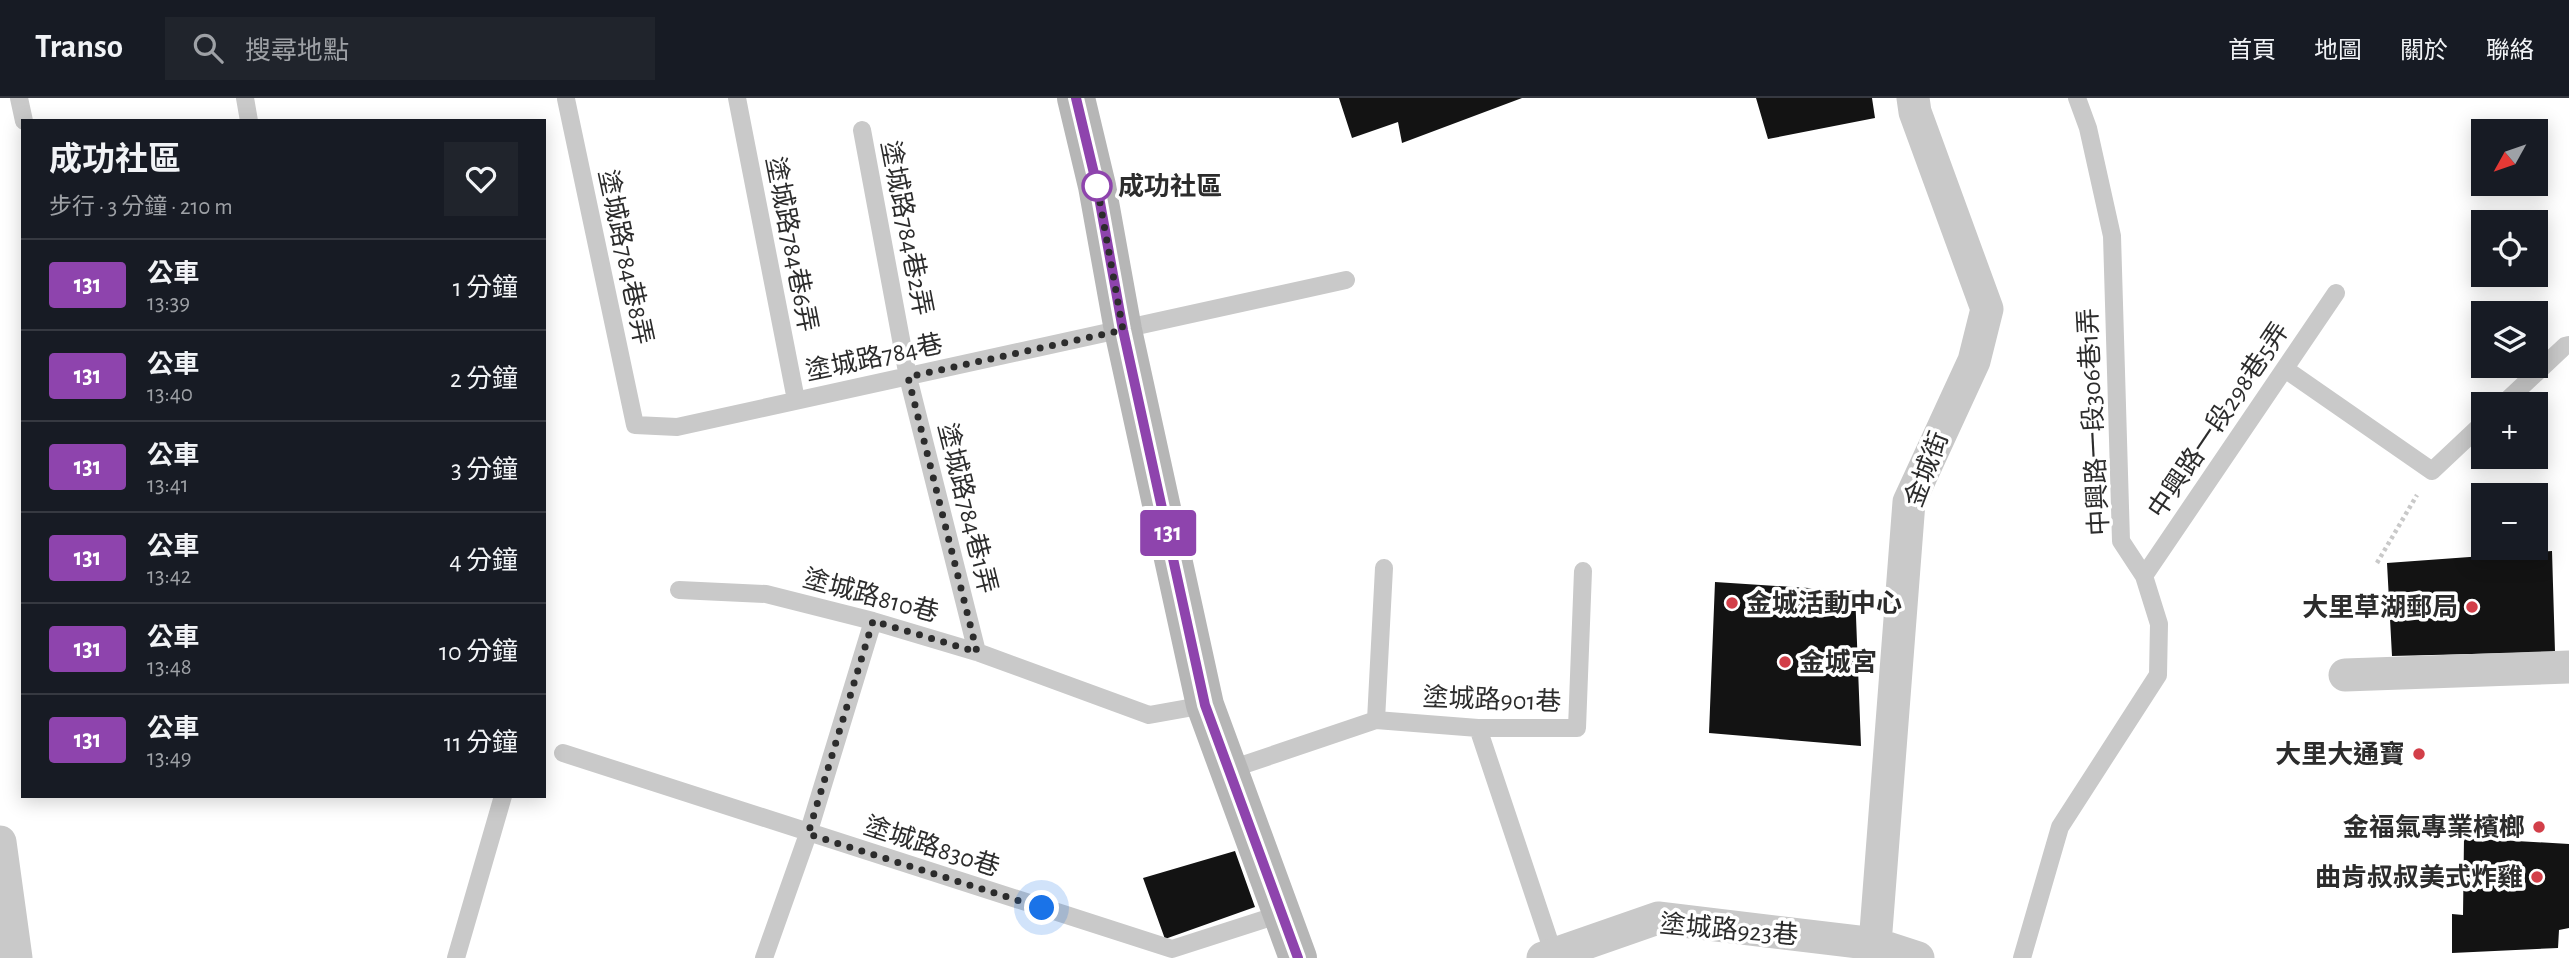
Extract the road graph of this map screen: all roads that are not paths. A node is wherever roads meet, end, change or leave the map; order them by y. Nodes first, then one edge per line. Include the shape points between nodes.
1 (19, 98) edge
2 (245, 98) edge
3 (737, 98) edge
4 (1076, 98) edge
5 (1913, 98) edge
6 (2077, 98) edge
7 (566, 99) edge
8 (23, 119) edge
9 (249, 119) edge
10 (862, 130) dead end
11 (1346, 280) dead end
12 (2336, 293) dead end
13 (1123, 330) junction
14 (2569, 345) edge
15 (2285, 369) junction
16 (908, 377) junction
17 (2516, 392) edge
18 (796, 400) junction
19 (635, 425) joint
20 (2471, 434) edge
21 (1384, 568) dead end
22 (1583, 571) dead end
23 (2144, 576) junction
24 (679, 590) dead end
25 (873, 621) junction
26 (977, 652) junction
27 (2569, 667) edge
28 (2345, 675) dead end
29 (1205, 705) junction
30 (1376, 720) junction
31 (1478, 729) junction
32 (563, 753) dead end
33 (1228, 770) junction
34 (502, 798) edge
35 (808, 834) junction
36 (0, 842) edge
37 (1281, 914) junction
38 (1875, 944) junction
39 (1550, 957) edge
40 (16, 958) edge
41 (456, 958) edge
42 (764, 958) edge
43 (1298, 958) edge
44 (1918, 958) edge
45 (2022, 958) edge

1 - 8 lane
2 - 9 lane
3 - 18 lane, 塗城路784巷6弄
4 - 13 street
5 - 38 street, 金城街 via 1987,309 1974,361 1909,502
6 - 23 lane, 中興路一段306巷1弄 via 2112,236 2121,541
7 - 19 lane, 塗城路784巷8弄
10 - 16 lane, 塗城路784巷2弄
11 - 13 lane, 塗城路784巷
12 - 15 lane, 中興路一段298巷5弄
13 - 16 lane, 塗城路784巷
13 - 29 street
14 - 17 lane
15 - 20 lane via 2432,471
15 - 23 lane, 中興路一段298巷5弄
16 - 18 lane, 塗城路784巷
16 - 26 lane, 塗城路784巷1弄
18 - 19 lane, 塗城路784巷 via 677,427
21 - 30 lane
22 - 31 lane, 塗城路901巷 via 1577,728
23 - 45 lane, 中興路一段306巷1弄 via 2159,624 2158,675 2060,827
24 - 25 lane, 塗城路810巷 via 766,594
25 - 26 lane, 塗城路810巷
25 - 35 lane
26 - 29 lane, 塗城路810巷 via 1149,715
27 - 28 street
29 - 33 street
30 - 31 lane, 塗城路901巷
30 - 33 lane, 塗城路901巷
31 - 39 lane
32 - 35 lane, 塗城路830巷
33 - 37 street
34 - 41 lane
35 - 37 lane, 塗城路830巷 via 1172,950
35 - 42 lane
36 - 40 street
37 - 43 street
38 - 39 street, 塗城路923巷 via 1658,918
38 - 44 street, 塗城路923巷

